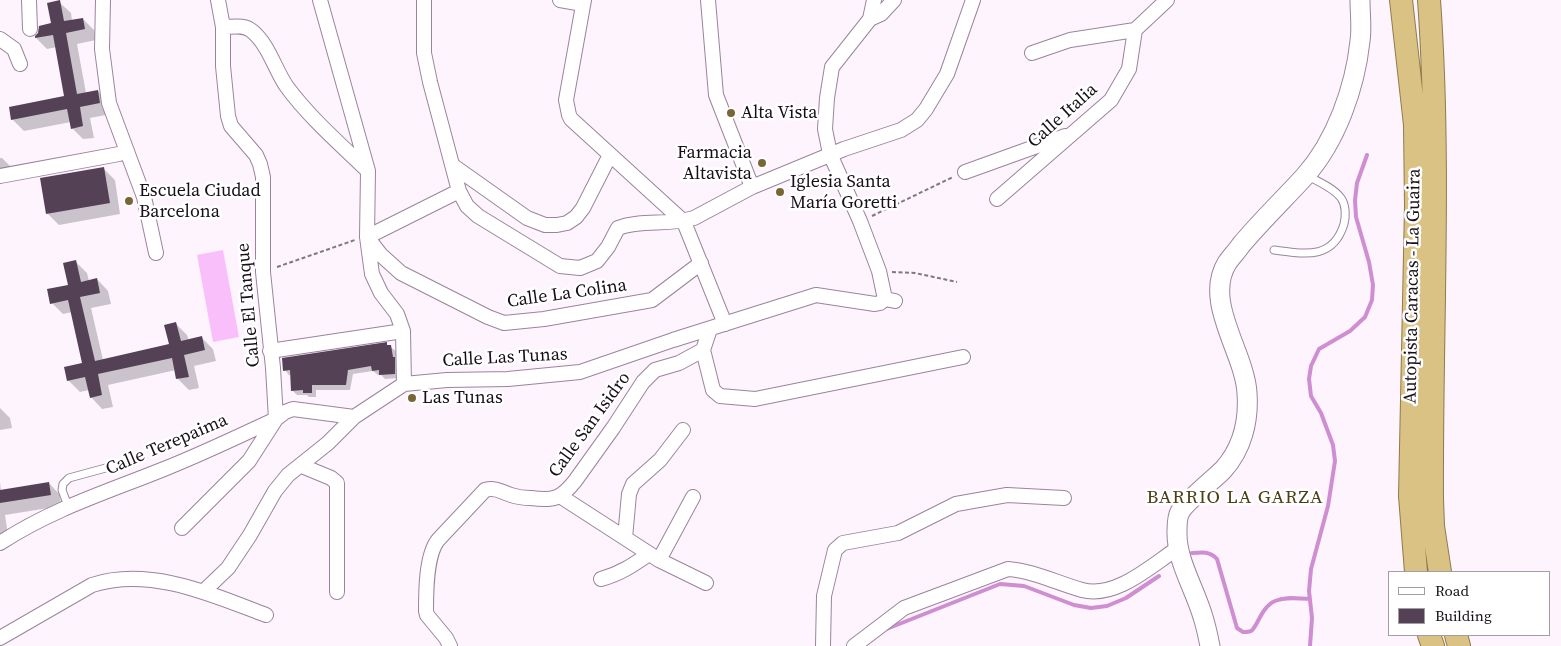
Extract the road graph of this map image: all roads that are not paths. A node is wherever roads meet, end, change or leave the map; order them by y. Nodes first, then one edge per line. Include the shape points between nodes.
1 (29, 0) edge
2 (103, 0) edge
3 (218, 0) edge
4 (320, 0) edge
5 (424, 0) edge
6 (560, 0) edge
7 (708, 0) edge
8 (874, 0) edge
9 (894, 0) edge
10 (973, 0) edge
11 (1167, 0) edge
12 (1360, 0) edge
13 (1401, 0) edge
14 (1428, 0) edge
15 (583, 2) edge
16 (870, 19) junction
17 (223, 27) junction
18 (30, 29) dead end
19 (1135, 30) junction
20 (0, 40) edge
21 (1032, 53) dead end
22 (20, 64) dead end
23 (1076, 131) junction
24 (127, 151) junction
25 (830, 154) junction
26 (610, 155) junction
27 (452, 165) junction
28 (368, 171) junction
29 (965, 172) road end
30 (1306, 175) junction
31 (0, 176) edge
32 (752, 188) junction
33 (459, 191) junction
34 (997, 199) dead end
35 (684, 222) junction
36 (367, 236) junction
37 (1274, 250) dead end
38 (156, 253) dead end
39 (701, 263) junction
40 (725, 324) junction
41 (710, 329) junction
42 (403, 331) junction
43 (270, 350) junction
44 (702, 350) junction
45 (963, 357) dead end
46 (404, 384) junction
47 (354, 417) junction
48 (276, 419) junction
49 (683, 430) dead end
50 (124, 463) dead end
51 (302, 466) junction
52 (560, 496) junction
53 (693, 497) dead end
54 (1064, 498) dead end
55 (68, 506) junction
56 (182, 528) dead end
57 (625, 538) junction
58 (0, 543) edge
59 (1178, 548) junction
60 (654, 557) junction
61 (1416, 571) edge
62 (1440, 571) edge
63 (601, 579) dead end
64 (706, 583) dead end
65 (204, 591) junction
66 (337, 592) dead end
67 (266, 615) dead end
68 (0, 638) edge
69 (450, 646) edge
70 (823, 646) edge
71 (854, 646) edge
72 (1210, 646) edge

1 - 18 street
2 - 24 street via 102,49 110,103
3 - 17 street, Calle El Tanque
4 - 28 street
5 - 27 street via 424,52
6 - 15 street
7 - 32 street via 716,95
8 - 16 street
9 - 16 street via 881,14
10 - 25 street via 947,74 917,120 901,130
11 - 19 street
12 - 30 main road via 1360,41 1346,103 1325,149
13 - 61 highway, Autopista Caracas - La Guaira via 1415,125 1410,496
14 - 62 highway, Autopista Caracas - La Guaira via 1436,132 1432,499
15 - 26 street via 567,109 571,119
16 - 25 street via 832,67 826,129
17 - 28 street via 239,26 253,32 287,87 329,135
17 - 43 street, Calle El Tanque via 228,116 231,126 256,155 263,177 263,272
19 - 21 street via 1070,40
19 - 23 street, Calle Italia via 1130,69 1111,100
20 - 22 street via 14,49
23 - 29 street
23 - 34 street, Calle Italia
24 - 31 street
24 - 38 street via 144,197
25 - 32 street
25 - 40 street, Calle Las Tunas via 890,300 875,304 816,295
26 - 27 street via 583,208 571,220 557,225 545,225 527,218
26 - 35 street
27 - 33 street
28 - 36 street
30 - 37 lane via 1342,199 1346,216 1340,235 1335,244 1318,252
30 - 59 main road via 1250,234 1221,276 1221,305 1247,388 1248,415 1234,455 1180,512
32 - 35 street
33 - 35 street via 467,206 478,216 560,266 580,268 597,261 618,228 631,224
33 - 36 street
35 - 39 street
36 - 39 street, Calle La Colina via 381,255 401,273 504,323 544,320 652,300
36 - 42 street via 372,274 397,314
39 - 40 street
40 - 41 street, Calle Las Tunas
41 - 44 street
41 - 46 street, Calle Las Tunas via 580,372
42 - 43 street
42 - 46 street
43 - 48 street, Calle El Tanque
44 - 45 street via 713,390 720,396 755,399
44 - 52 street, Calle San Isidro via 654,370
46 - 47 street, Calle Las Tunas
47 - 48 street, Calle Terepaima via 293,409
47 - 51 street, Calle Las Tunas
48 - 55 street, Calle Terepaima via 166,469
48 - 56 street via 249,461
49 - 57 street via 660,460 633,484
50 - 55 lane via 69,478 62,490
51 - 65 street, Calle Las Tunas via 281,483 228,568
51 - 66 street via 337,483
52 - 57 street
52 - 69 street, Calle San Isidro via 549,500 514,496 497,489 485,490 434,544 426,611
53 - 60 street
54 - 70 street via 1007,495 956,504 898,533 843,543 835,550 824,596
55 - 58 street, Calle Terepaima
57 - 60 street
59 - 71 street via 1124,584 1105,591 1084,590 1023,570 1008,569 904,608
59 - 72 main road via 1203,616
60 - 63 street
60 - 64 street
65 - 67 street
65 - 68 street via 144,579 102,582 84,589

